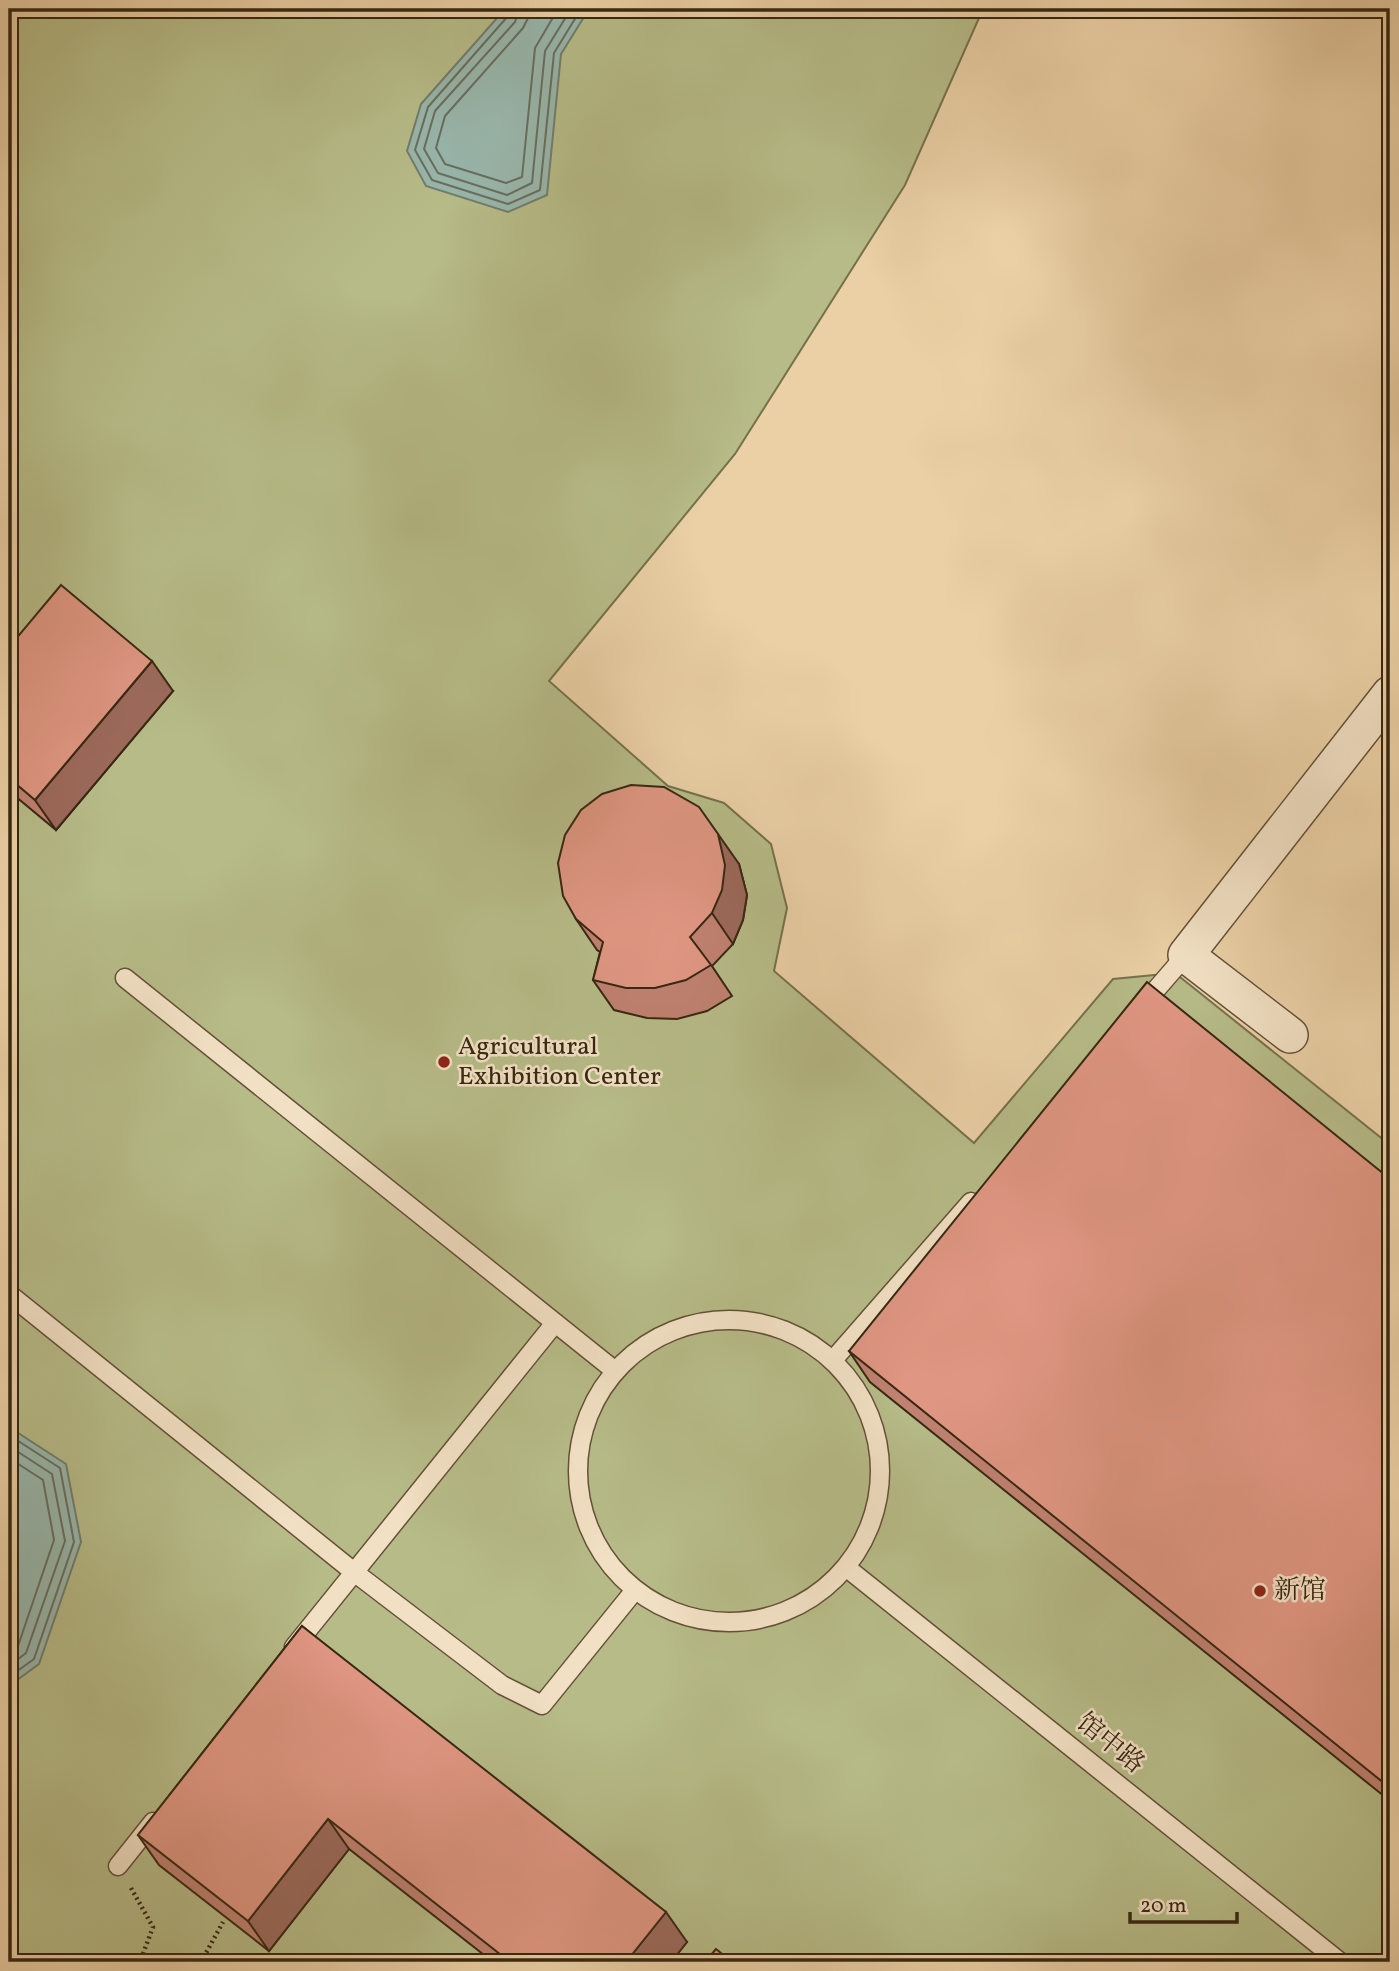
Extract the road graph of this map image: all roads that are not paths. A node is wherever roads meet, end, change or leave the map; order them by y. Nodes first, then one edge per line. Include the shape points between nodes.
1 (1390, 694) edge
2 (1186, 955) junction
3 (125, 978) dead end
4 (1132, 1017) edge
5 (1290, 1035) dead end
6 (978, 1194) edge
7 (9, 1294) edge
8 (555, 1323) junction
9 (832, 1360) junction
10 (614, 1370) junction
11 (847, 1567) junction
12 (354, 1572) junction
13 (635, 1590) junction
14 (284, 1659) edge
15 (161, 1812) edge
16 (118, 1866) road end
17 (1340, 1962) edge

1 - 2 street
2 - 4 lane
2 - 5 street
3 - 8 lane
6 - 9 lane
7 - 12 lane
8 - 10 lane
8 - 12 lane
9 - 10 lane via 791,1332 736,1319 689,1323 652,1338
9 - 11 lane via 859,1392 877,1434 881,1469 877,1507 864,1541
10 - 13 lane via 587,1412 576,1461 582,1512 606,1561
11 - 13 lane via 819,1594 788,1612 738,1623 677,1614
11 - 17 lane, 馆中路
12 - 13 lane via 502,1685 542,1705
12 - 14 lane
15 - 16 lane

